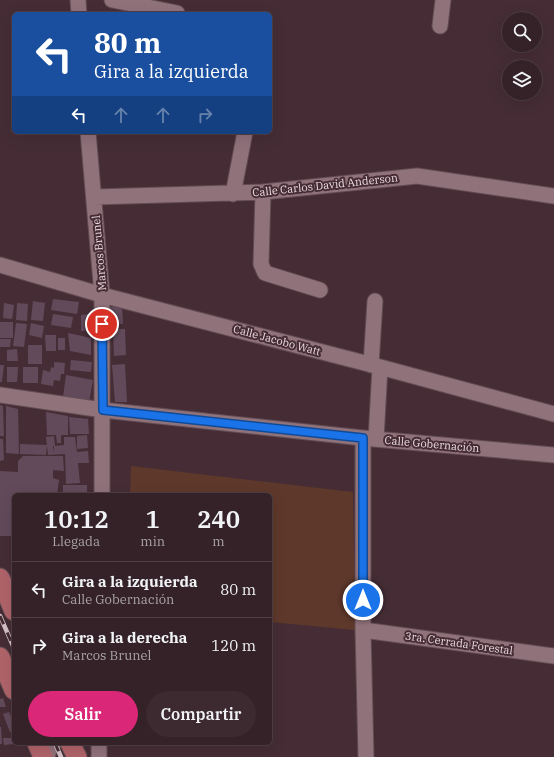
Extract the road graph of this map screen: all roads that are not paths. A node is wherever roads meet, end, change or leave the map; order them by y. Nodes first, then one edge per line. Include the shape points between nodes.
1 (78, 0) edge
2 (112, 0) edge
3 (443, 0) edge
4 (79, 12) edge
5 (172, 12) edge
6 (440, 26) dead end
7 (88, 134) edge
8 (245, 134) edge
9 (263, 192) junction
10 (233, 194) junction
11 (554, 196) edge
12 (94, 197) junction
13 (0, 264) edge
14 (320, 290) dead end
15 (102, 295) junction
16 (375, 301) dead end
17 (376, 366) junction
18 (0, 395) edge
19 (103, 410) junction
20 (554, 414) edge
21 (370, 438) junction
22 (554, 455) edge
23 (102, 493) edge
24 (0, 578) edge
25 (12, 606) edge
26 (363, 630) junction
27 (554, 656) edge
28 (0, 657) edge
29 (12, 685) edge
30 (38, 745) edge
31 (53, 745) edge
32 (71, 745) edge
33 (99, 745) edge
34 (43, 757) edge
35 (47, 757) edge
36 (77, 757) edge
37 (99, 757) edge
38 (366, 757) edge

1 - 4 street
2 - 5 street
3 - 6 street
7 - 12 street, Marcos Brunel
8 - 10 street
9 - 10 street, Calle Carlos David Anderson
9 - 11 street, Calle Carlos David Anderson via 417,176
9 - 14 street via 260,264 265,273
10 - 12 street, Calle Carlos David Anderson
12 - 15 street, Marcos Brunel
13 - 15 street, Calle Jacobo Watt
15 - 17 street, Calle Jacobo Watt
15 - 19 street, Marcos Brunel
16 - 17 street
17 - 20 street, Calle Jacobo Watt
17 - 21 street
18 - 19 street, Calle Gobernación
19 - 21 street, Calle Gobernación
19 - 23 street, Marcos Brunel
21 - 22 street, Calle Gobernación
21 - 26 street
24 - 25 main road
26 - 27 street, 3ra. Cerrada Forestal
26 - 38 street
28 - 29 main road
30 - 34 main road
31 - 35 street
32 - 36 main road
33 - 37 street

